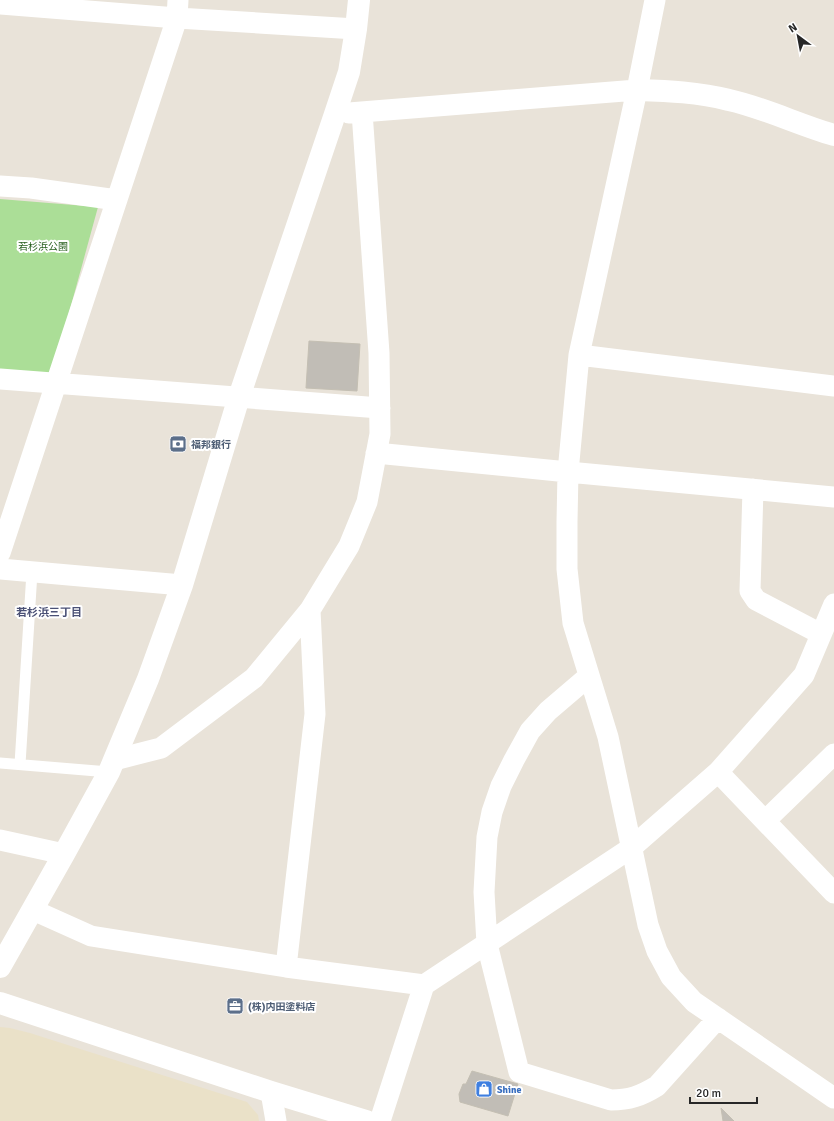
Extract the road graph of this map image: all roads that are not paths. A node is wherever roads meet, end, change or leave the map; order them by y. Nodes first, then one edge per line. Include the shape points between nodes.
1 (359, 0) edge
2 (654, 0) edge
3 (0, 4) edge
4 (178, 9) edge
5 (356, 29) junction
6 (637, 90) junction
7 (362, 112) junction
8 (335, 114) junction
9 (834, 135) edge
10 (0, 186) edge
11 (117, 200) junction
12 (579, 355) junction
13 (0, 379) edge
14 (57, 383) junction
15 (834, 386) edge
16 (240, 397) junction
17 (380, 408) junction
18 (376, 453) junction
19 (568, 472) junction
20 (754, 489) junction
21 (834, 497) edge
22 (0, 553) edge
23 (0, 569) edge
24 (32, 572) junction
25 (182, 585) junction
26 (834, 604) edge
27 (310, 610) junction
28 (821, 634) junction
29 (589, 676) junction
30 (834, 754) edge
31 (0, 762) edge
32 (20, 764) junction
33 (111, 766) junction
34 (718, 772) junction
35 (765, 821) junction
36 (0, 840) edge
37 (631, 848) junction
38 (64, 854) junction
39 (834, 893) edge
40 (33, 910) junction
41 (487, 944) junction
42 (0, 967) edge
43 (286, 967) junction
44 (424, 985) junction
45 (0, 1003) edge
46 (718, 1018) junction
47 (271, 1092) junction
48 (834, 1098) edge
49 (276, 1121) edge
50 (366, 1121) edge
51 (380, 1121) edge

1 - 5 street
2 - 6 street
3 - 4 street
4 - 5 street
4 - 11 street
5 - 8 street via 349,72
6 - 7 street
6 - 9 street via 704,94 730,100
6 - 12 street
7 - 8 street
7 - 17 street via 379,354
8 - 16 street
10 - 11 street
11 - 14 street
12 - 15 street
12 - 19 street
13 - 14 street
14 - 16 street
14 - 22 street
16 - 17 street
16 - 25 street
17 - 18 street via 380,434
18 - 19 street
18 - 27 street via 367,502 349,546
19 - 20 street
19 - 29 street via 568,569 573,623
20 - 21 street
20 - 28 street via 750,591 756,600
23 - 24 street
24 - 25 street
24 - 32 lane
25 - 33 street via 148,679
26 - 28 street
27 - 33 street via 254,678 161,748
27 - 43 street via 315,714
28 - 34 street via 804,675
29 - 37 street via 608,737
29 - 41 street via 548,711 530,731 501,786 487,837 484,892
30 - 35 street
31 - 32 lane
32 - 33 lane
33 - 38 street
34 - 35 street
34 - 37 street
35 - 39 street
36 - 38 street
37 - 41 street
37 - 46 street via 648,925 657,951 671,977 694,1002
38 - 40 street
40 - 42 street
40 - 43 street via 91,936
41 - 44 street
41 - 46 street via 519,1072 611,1100 633,1098 656,1086
43 - 44 street
44 - 51 street
45 - 47 street
46 - 48 street
47 - 49 street
47 - 50 street

